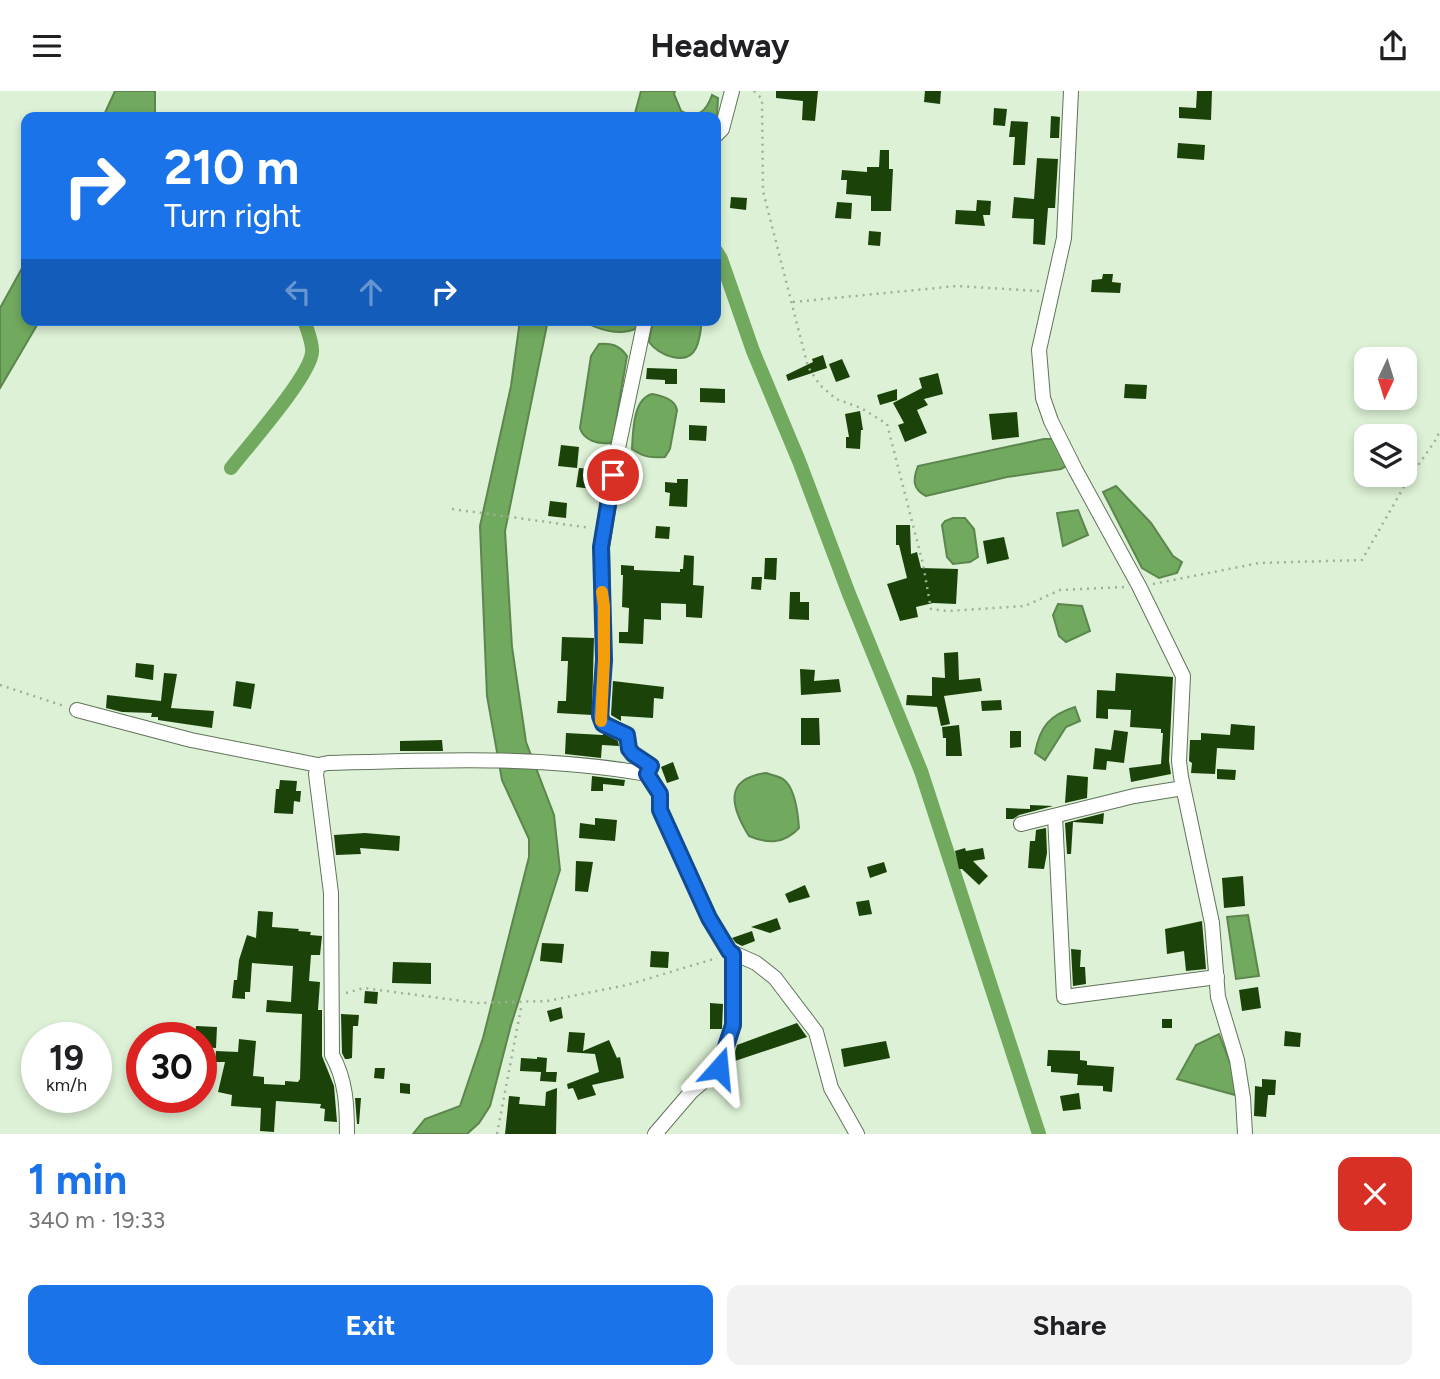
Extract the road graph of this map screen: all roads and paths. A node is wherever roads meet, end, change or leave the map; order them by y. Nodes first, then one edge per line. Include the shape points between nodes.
1 (732, 91) edge
2 (754, 91) edge
3 (1071, 91) edge
4 (721, 130) edge
5 (1053, 292) junction
6 (793, 302) junction
7 (644, 326) edge
8 (1440, 429) edge
9 (452, 509) dead end
10 (604, 530) junction
11 (1139, 586) junction
12 (0, 685) edge
13 (77, 711) joint
14 (318, 765) junction
15 (647, 774) junction
16 (1183, 788) junction
17 (1055, 816) junction
18 (1021, 824) dead end
19 (733, 954) junction
20 (1217, 977) junction
21 (332, 994) junction
22 (522, 1003) junction
23 (347, 1134) edge
24 (497, 1134) edge
25 (655, 1134) edge
26 (857, 1134) edge
27 (1245, 1134) edge

1 - 4 street
2 - 6 path via 762,99 763,191
3 - 5 street via 1064,238
5 - 6 path via 957,286
5 - 11 street via 1039,350 1043,398 1075,469
6 - 11 path via 808,367 820,385 835,399 887,424 931,609 1025,606 1060,590
7 - 10 street
8 - 11 path via 1362,560 1259,563
9 - 10 path
10 - 15 street via 600,716 603,724 627,735 629,749 651,766
11 - 16 street via 1183,676 1179,761
12 - 13 path
13 - 14 street
14 - 15 street via 538,762 599,765
14 - 21 street via 331,893
15 - 19 street via 660,794 660,810 709,918
16 - 17 street
16 - 20 street via 1212,923
17 - 18 street
17 - 20 street via 1063,997
19 - 22 path via 627,985
19 - 25 street via 733,1025 719,1068
19 - 26 street via 767,971 816,1032 831,1088
20 - 27 street via 1218,997 1237,1060
21 - 22 path via 364,988 477,1003
21 - 23 street via 332,1055 341,1070
22 - 24 path

